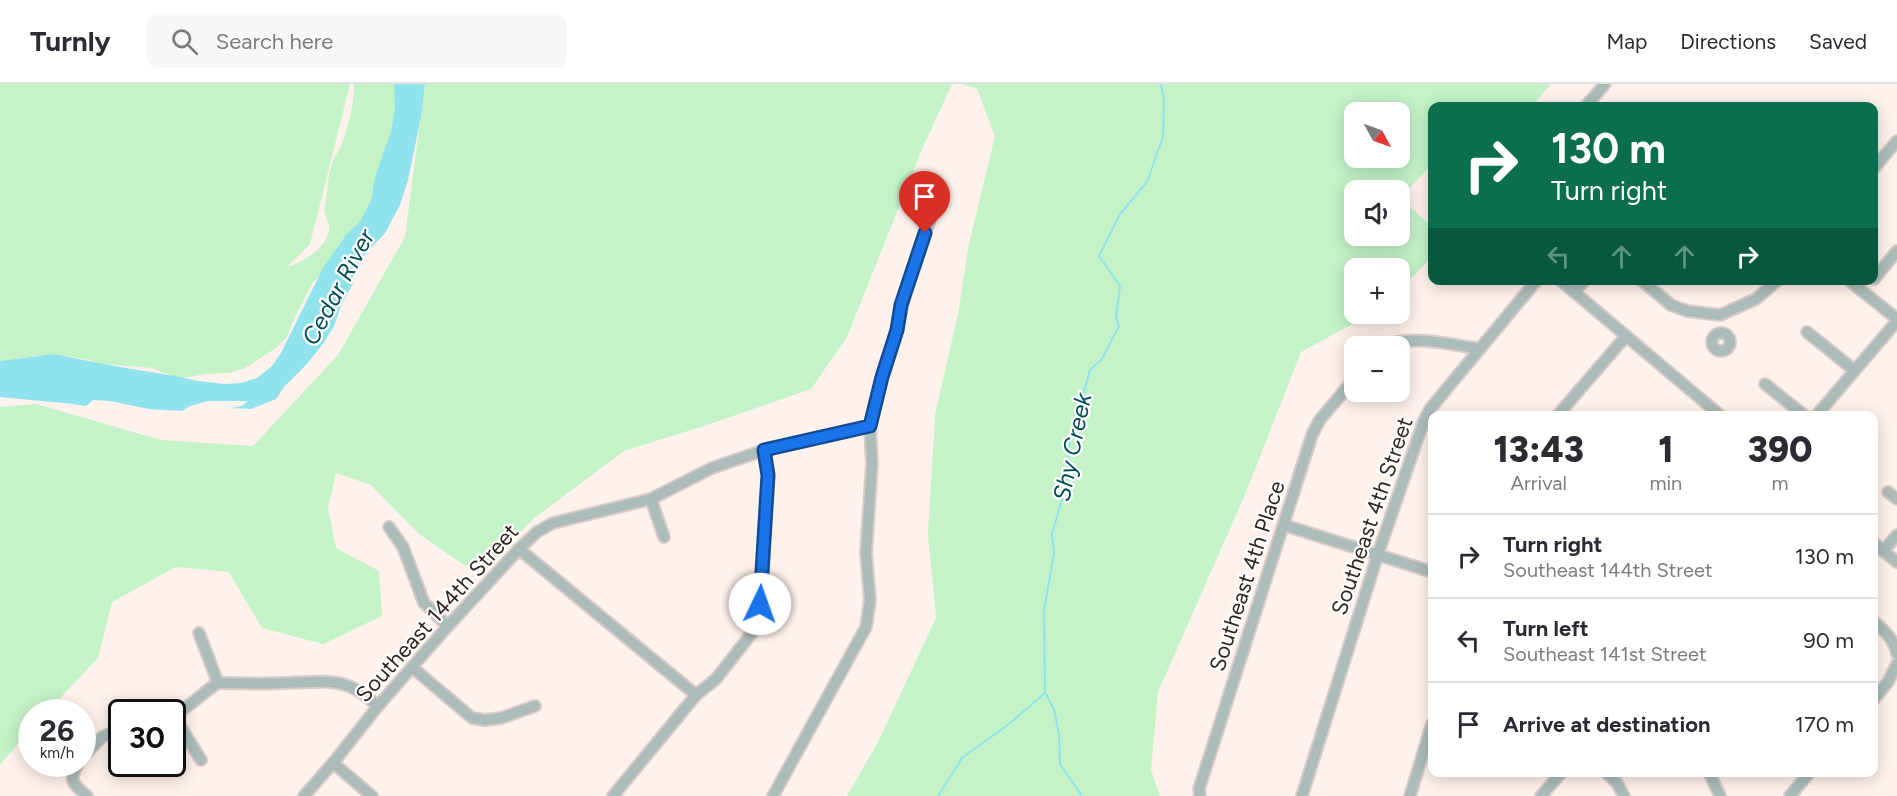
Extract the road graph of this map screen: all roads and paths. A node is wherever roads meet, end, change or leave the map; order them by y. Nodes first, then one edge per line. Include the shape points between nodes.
1 (1605, 84) edge
2 (1591, 102) edge
3 (1897, 141) edge
4 (1878, 163) edge
5 (938, 196) dead end
6 (1897, 251) edge
7 (1878, 274) edge
8 (1533, 285) edge
9 (1569, 285) edge
10 (1647, 285) edge
11 (1772, 285) edge
12 (1855, 285) edge
13 (1869, 285) edge
14 (1863, 292) junction
15 (1720, 315) junction
16 (1897, 320) edge
17 (1808, 332) dead end
18 (1720, 333) dead end
19 (1626, 336) junction
20 (1410, 341) edge
21 (1480, 349) junction
22 (1854, 370) junction
23 (1766, 384) dead end
24 (1344, 391) edge
25 (1429, 411) edge
26 (1561, 411) edge
27 (1715, 411) edge
28 (1799, 411) edge
29 (1820, 411) edge
30 (1428, 413) edge
31 (870, 426) junction
32 (764, 450) junction
33 (651, 499) junction
34 (1284, 525) junction
35 (389, 526) dead end
36 (1897, 535) edge
37 (664, 537) dead end
38 (1878, 547) edge
39 (519, 549) junction
40 (1883, 551) junction
41 (1378, 554) junction
42 (1897, 562) edge
43 (1428, 571) edge
44 (1878, 625) edge
45 (448, 626) junction
46 (199, 633) dead end
47 (1897, 654) edge
48 (1897, 664) edge
49 (413, 668) junction
50 (218, 683) junction
51 (1878, 694) edge
52 (696, 695) junction
53 (186, 706) edge
54 (378, 706) junction
55 (535, 706) dead end
56 (108, 735) edge
57 (186, 736) edge
58 (1428, 737) edge
59 (96, 743) edge
60 (201, 760) dead end
61 (333, 763) junction
62 (72, 777) edge
63 (1558, 777) edge
64 (1611, 777) edge
65 (1711, 777) edge
66 (1806, 777) edge
67 (87, 796) edge
68 (303, 796) edge
69 (372, 796) edge
70 (613, 796) edge
71 (773, 796) edge
72 (1200, 796) edge
73 (1302, 796) edge
74 (1410, 796) edge
75 (1541, 796) edge
76 (1624, 796) edge
77 (1720, 796) edge
78 (1790, 796) edge

1 - 2 street
3 - 4 street
5 - 31 street via 903,297
6 - 7 street
8 - 21 street, Southeast 4th Street
9 - 19 street
10 - 15 street via 1687,311
11 - 15 street via 1756,299
12 - 14 street
13 - 14 street
14 - 16 street
15 - 18 street
16 - 22 street
17 - 22 street
19 - 26 street
19 - 27 street
20 - 21 street
21 - 25 street, Southeast 4th Street
22 - 29 street
23 - 28 street
24 - 34 street, Southeast 4th Place via 1312,435
30 - 41 street, Southeast 4th Street
31 - 32 street, Southeast 144th Street
31 - 71 street via 872,464 866,553 870,600 866,627
32 - 33 street, Southeast 144th Street via 712,468
32 - 52 street via 768,475 760,604 752,633 716,679
33 - 37 street
33 - 39 street, Southeast 144th Street via 553,523
34 - 41 street
34 - 72 street, Southeast 4th Place via 1198,789
35 - 45 street via 403,547 424,603
36 - 40 street
38 - 40 street
39 - 45 street, Southeast 144th Street
39 - 52 street
40 - 42 street
41 - 43 street
41 - 73 street, Southeast 4th Street
44 - 47 street via 1887,633
45 - 49 street, Southeast 144th Street
46 - 50 street
48 - 51 street
49 - 54 street, Southeast 144th Street
49 - 55 street via 471,718 501,718
50 - 53 street
50 - 54 street via 336,683 351,687
52 - 70 street
54 - 61 street, Southeast 144th Street
56 - 59 street
57 - 60 street
58 - 74 street
61 - 68 street, Southeast 144th Street
61 - 69 street
62 - 67 street via 73,784
63 - 75 street
64 - 76 street
65 - 77 street
66 - 78 street

